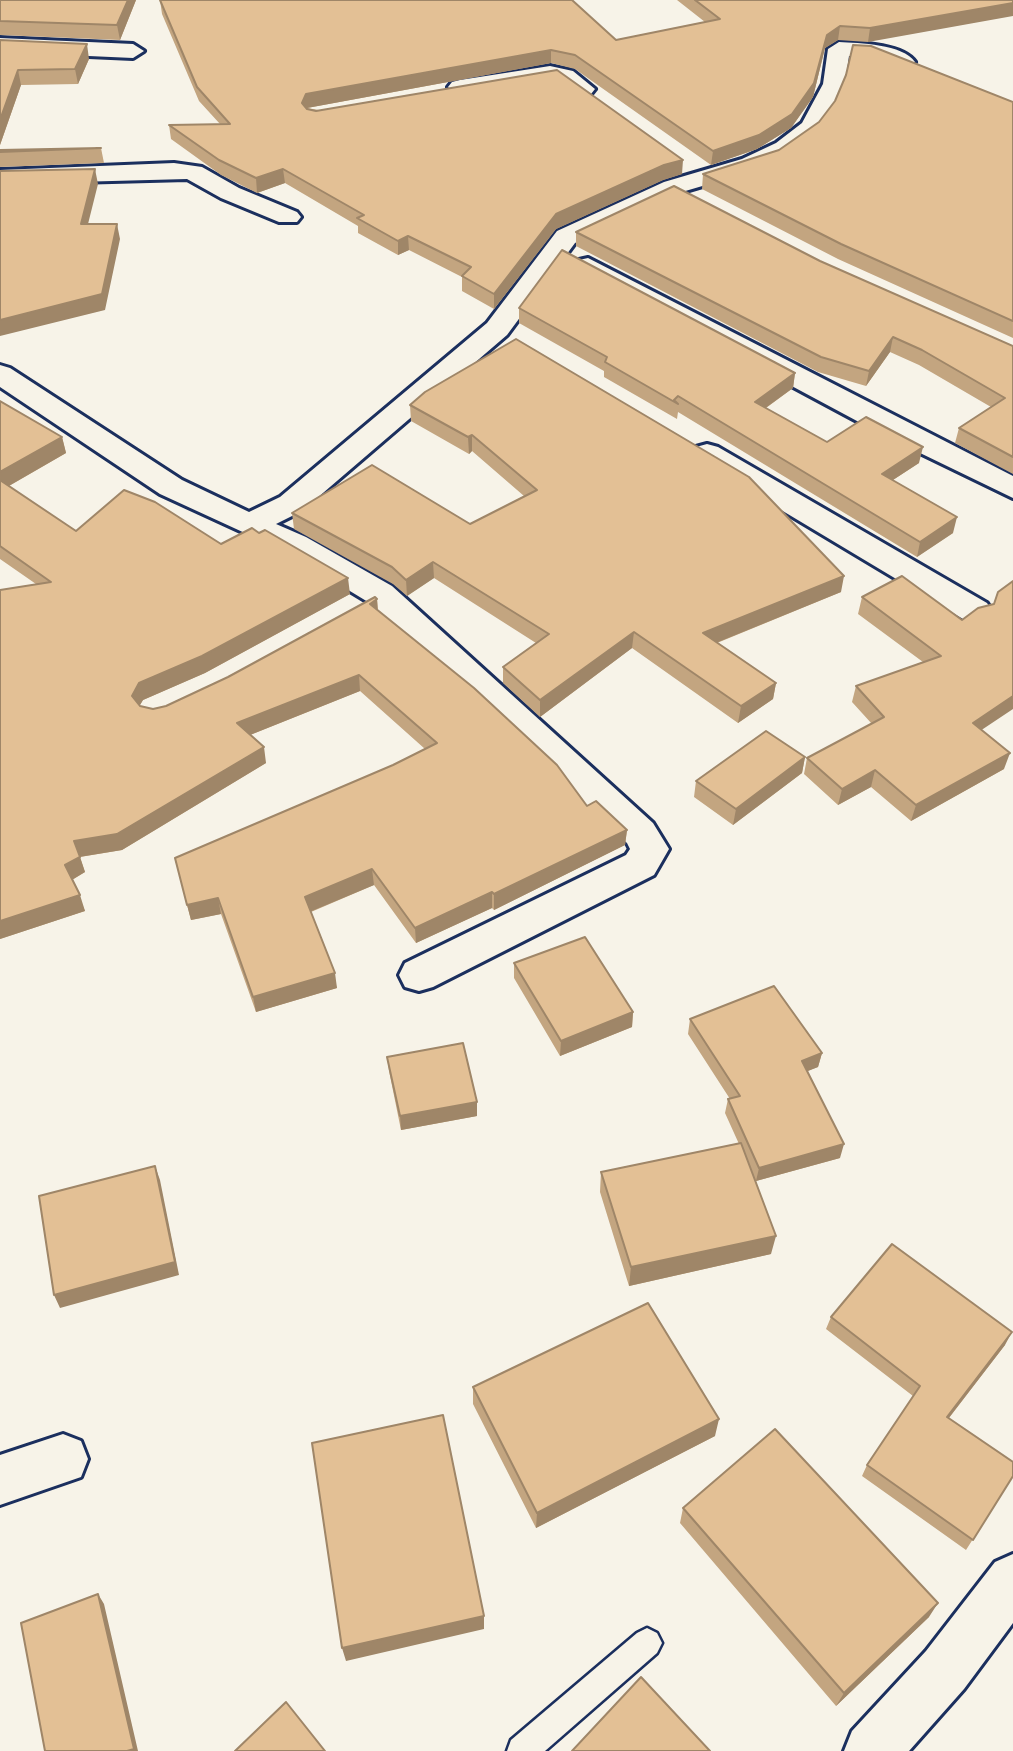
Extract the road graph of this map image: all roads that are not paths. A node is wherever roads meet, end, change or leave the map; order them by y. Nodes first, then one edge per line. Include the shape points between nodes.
1 (0, 45) edge
2 (133, 51) dead end
3 (926, 71) edge
4 (433, 93) edge
5 (598, 100) edge
6 (0, 177) edge
7 (673, 187) junction
8 (709, 205) edge
9 (288, 217) dead end
10 (555, 249) junction
11 (0, 374) edge
12 (688, 442) edge
13 (1013, 488) edge
14 (249, 524) junction
15 (380, 594) junction
16 (975, 611) edge
17 (346, 613) edge
18 (419, 975) dead end
19 (63, 1459) dead end
20 (0, 1480) edge
21 (1013, 1580) edge
22 (647, 1643) dead end
23 (522, 1751) edge
24 (872, 1751) edge

1 - 2 street
3 - 7 street via 872,50 839,49 834,84 812,127 785,148 751,164 698,170
4 - 5 street via 550,73 565,76
6 - 9 street via 193,172
7 - 8 street
7 - 10 street via 566,237
10 - 13 street
10 - 14 street via 509,336 388,419 291,504
11 - 14 street via 171,487
12 - 16 street
14 - 15 street via 295,544
15 - 17 street
15 - 18 street via 640,833 650,849 640,865
19 - 20 street
21 - 24 street via 945,1670
22 - 23 lane

